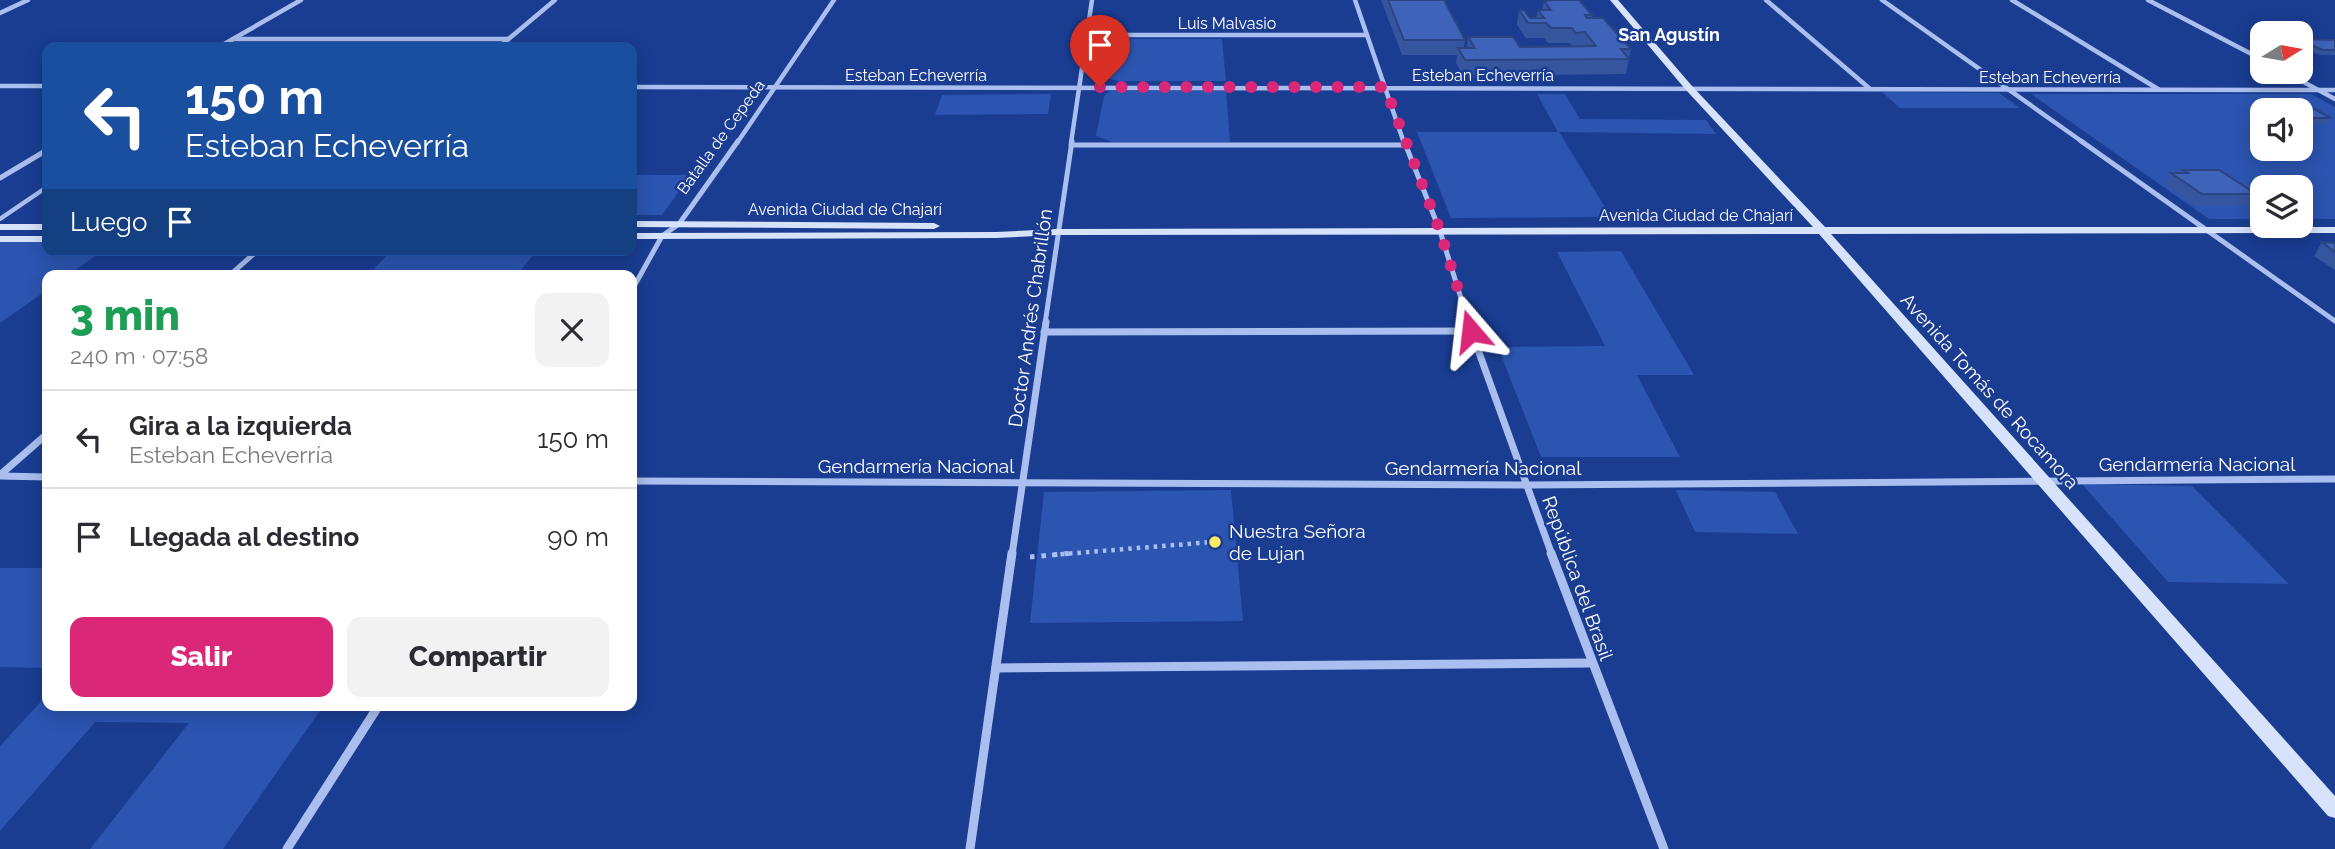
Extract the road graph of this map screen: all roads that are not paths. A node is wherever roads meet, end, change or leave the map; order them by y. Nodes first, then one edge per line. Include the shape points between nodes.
1 (28, 0) edge
2 (301, 0) edge
3 (555, 0) edge
4 (834, 0) edge
5 (1092, 0) edge
6 (1355, 0) edge
7 (1614, 0) edge
8 (1766, 0) edge
9 (1882, 0) edge
10 (2012, 0) edge
11 (2148, 0) edge
12 (0, 13) edge
13 (1087, 35) junction
14 (1367, 35) junction
15 (233, 39) junction
16 (508, 39) junction
17 (228, 42) edge
18 (505, 42) edge
19 (2250, 53) edge
20 (2307, 84) edge
21 (42, 86) edge
22 (637, 87) edge
23 (777, 87) junction
24 (1080, 87) junction
25 (1385, 87) junction
26 (0, 88) edge
27 (1689, 88) junction
28 (1870, 89) junction
29 (2010, 90) junction
30 (2159, 90) junction
31 (2319, 90) junction
32 (2335, 90) edge
33 (2335, 99) edge
34 (1071, 145) junction
35 (1405, 145) junction
36 (42, 153) edge
37 (0, 178) edge
38 (42, 190) edge
39 (0, 219) edge
40 (637, 224) edge
41 (679, 224) junction
42 (0, 227) edge
43 (42, 227) edge
44 (1821, 230) junction
45 (2335, 230) edge
46 (1440, 231) junction
47 (2207, 231) junction
48 (1057, 232) junction
49 (637, 236) edge
50 (662, 236) junction
51 (0, 239) edge
52 (42, 239) edge
53 (251, 256) edge
54 (236, 270) edge
55 (637, 281) edge
56 (2335, 321) edge
57 (1471, 331) junction
58 (1044, 332) junction
59 (42, 438) edge
60 (0, 476) edge
61 (42, 477) edge
62 (2335, 479) edge
63 (2043, 480) junction
64 (637, 481) edge
65 (1023, 482) junction
66 (1528, 485) junction
67 (1591, 663) junction
68 (996, 668) junction
69 (375, 711) edge
70 (2335, 810) edge
71 (287, 849) edge
72 (970, 849) edge
73 (1664, 849) edge

1 - 12 street
2 - 15 street
3 - 16 street
4 - 23 street, Batalla de Cepeda
5 - 13 street, Doctor Andrés Chabrillón
6 - 14 street, República del Brasil
7 - 27 main road, Avenida Tomás de Rocamora
8 - 28 street
9 - 29 street
10 - 30 street
11 - 19 street
13 - 14 street, Luis Malvasio
13 - 24 street, Doctor Andrés Chabrillón
14 - 25 street, República del Brasil
15 - 16 street
15 - 17 street
16 - 18 street
20 - 31 street
21 - 26 street
22 - 23 street, Esteban Echeverría
23 - 24 street, Esteban Echeverría
23 - 41 street, Batalla de Cepeda
24 - 25 street, Esteban Echeverría
24 - 34 street, Doctor Andrés Chabrillón
25 - 27 street, Esteban Echeverría
25 - 35 street, República del Brasil
27 - 28 street, Esteban Echeverría
27 - 44 main road, Avenida Tomás de Rocamora
28 - 29 street, Esteban Echeverría
29 - 30 street, Esteban Echeverría
29 - 47 street
30 - 31 street, Esteban Echeverría
31 - 32 street, Esteban Echeverría
31 - 33 street
34 - 35 street
34 - 48 street, Doctor Andrés Chabrillón
35 - 46 street, República del Brasil
36 - 37 street
38 - 39 lane
40 - 41 main road, Avenida Ciudad de Chajarí
41 - 48 main road, Avenida Ciudad de Chajarí via 1001,226
41 - 50 street, Batalla de Cepeda
42 - 43 main road
44 - 46 main road, Avenida Ciudad de Chajarí
44 - 47 main road, Avenida Ciudad de Chajarí
44 - 63 main road, Avenida Tomás de Rocamora
45 - 47 main road, Avenida Ciudad de Chajarí
46 - 48 main road, Avenida Ciudad de Chajarí
46 - 57 street, República del Brasil
47 - 56 street
48 - 50 main road, Avenida Ciudad de Chajarí
48 - 58 street, Doctor Andrés Chabrillón
49 - 50 main road, Avenida Ciudad de Chajarí
50 - 55 street, Batalla de Cepeda
51 - 52 main road
53 - 54 street
57 - 58 street
57 - 66 street, República del Brasil
58 - 65 street, Doctor Andrés Chabrillón
59 - 60 street
60 - 61 street
62 - 63 street, Gendarmería Nacional
63 - 66 street, Gendarmería Nacional
63 - 70 main road, Avenida Tomás de Rocamora
64 - 65 street, Gendarmería Nacional
65 - 66 street, Gendarmería Nacional
65 - 68 street, Doctor Andrés Chabrillón
66 - 67 street, República del Brasil
67 - 68 street
67 - 73 street, República del Brasil
68 - 72 street, Doctor Andrés Chabrillón
69 - 71 street

